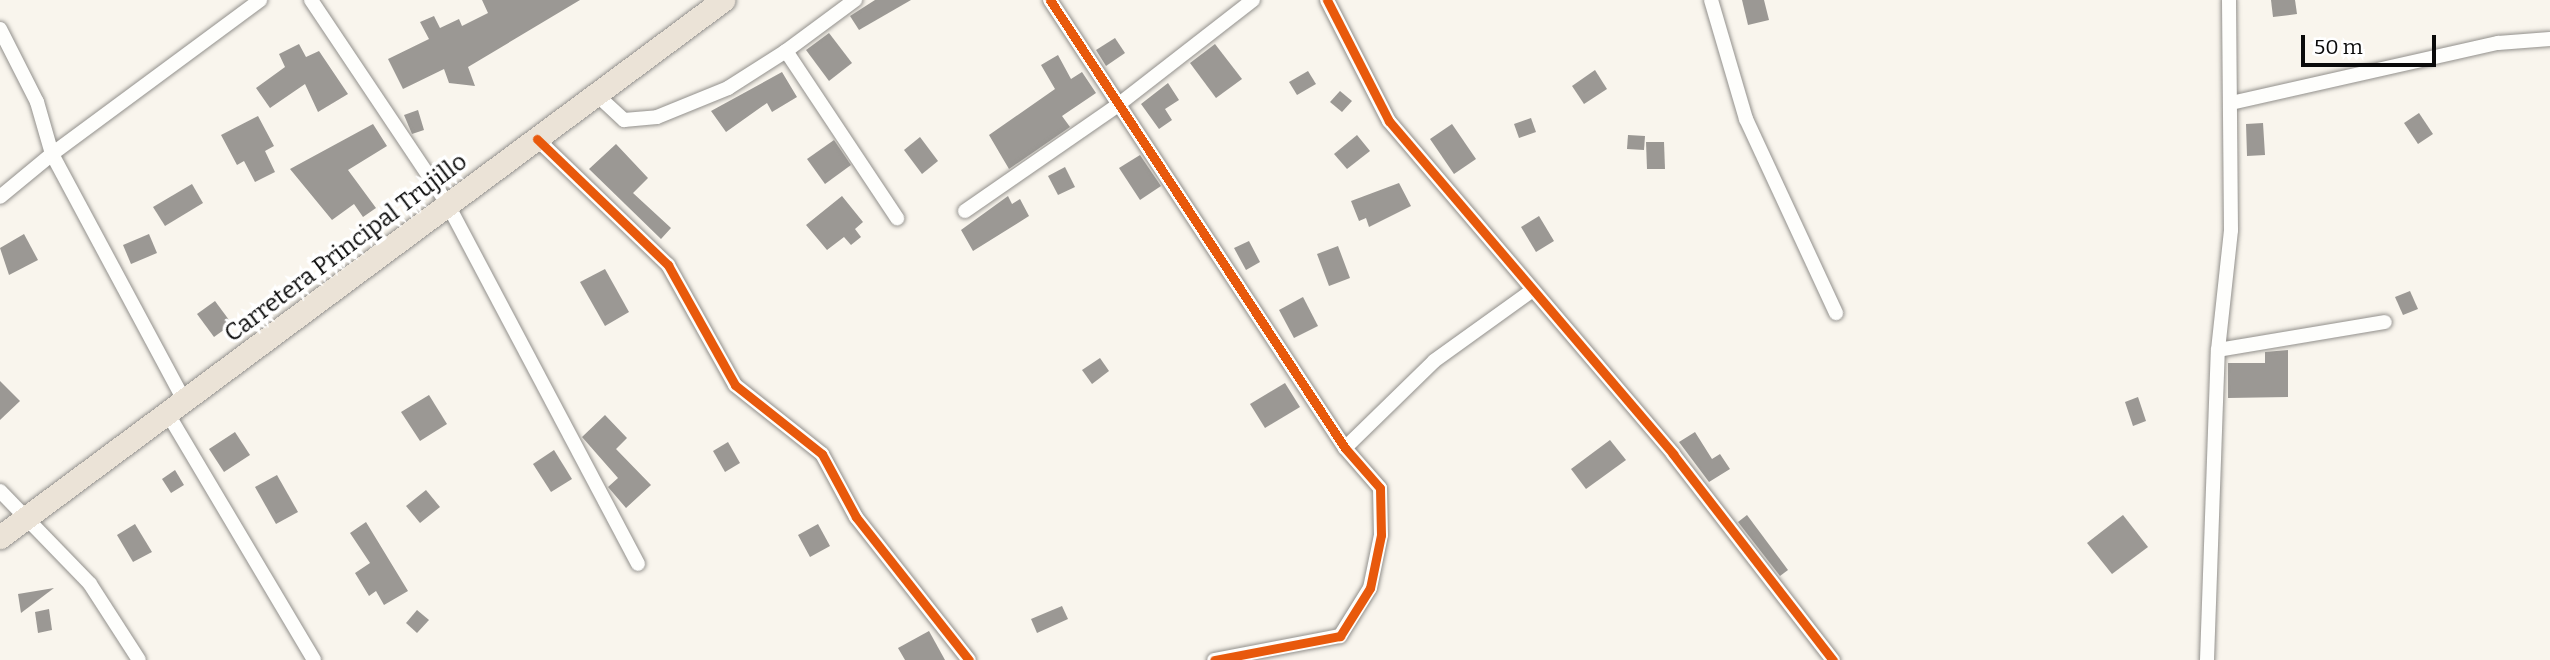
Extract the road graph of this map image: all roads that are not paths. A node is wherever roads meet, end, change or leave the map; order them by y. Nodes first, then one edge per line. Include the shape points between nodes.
1 (260, 0) edge
2 (311, 0) edge
3 (723, 0) edge
4 (855, 0) edge
5 (1050, 0) edge
6 (1253, 0) edge
7 (1326, 0) edge
8 (1711, 0) edge
9 (2229, 0) edge
10 (0, 29) edge
11 (2550, 39) edge
12 (786, 51) junction
13 (597, 95) junction
14 (2231, 103) junction
15 (1118, 105) junction
16 (537, 139) junction
17 (52, 154) junction
18 (0, 197) edge
19 (448, 205) junction
20 (964, 211) dead end
21 (897, 218) dead end
22 (1530, 292) junction
23 (1836, 313) dead end
24 (2385, 322) dead end
25 (2218, 350) junction
26 (176, 408) junction
27 (1345, 447) junction
28 (0, 491) edge
29 (26, 518) junction
30 (0, 537) edge
31 (638, 564) dead end
32 (139, 660) edge
33 (314, 660) edge
34 (969, 660) edge
35 (1214, 660) edge
36 (1833, 660) edge
37 (2207, 660) edge

1 - 17 street
2 - 19 street
3 - 13 main road, Carretera Principal Trujillo
4 - 12 street
5 - 15 street
6 - 15 street
7 - 22 street via 1389,121
8 - 23 street via 1746,119
9 - 14 street
10 - 17 street via 37,102
11 - 14 street via 2498,44
12 - 13 street via 728,88 656,117 624,120
12 - 21 street
13 - 16 main road, Carretera Principal Trujillo
14 - 25 street via 2231,230
15 - 20 street
15 - 27 street
16 - 19 main road, Carretera Principal Trujillo
16 - 34 street via 668,265 736,385 822,454 856,517
17 - 18 street
17 - 26 street
19 - 26 main road, Carretera Principal Trujillo
19 - 31 street
22 - 27 street via 1434,361
22 - 36 street via 1673,454
24 - 25 street
25 - 37 street
26 - 29 main road, Carretera Principal Trujillo
26 - 33 street
27 - 35 street via 1380,488 1381,535 1370,588 1340,636
28 - 29 street
29 - 30 main road, Carretera Principal Trujillo
29 - 32 street via 90,584

